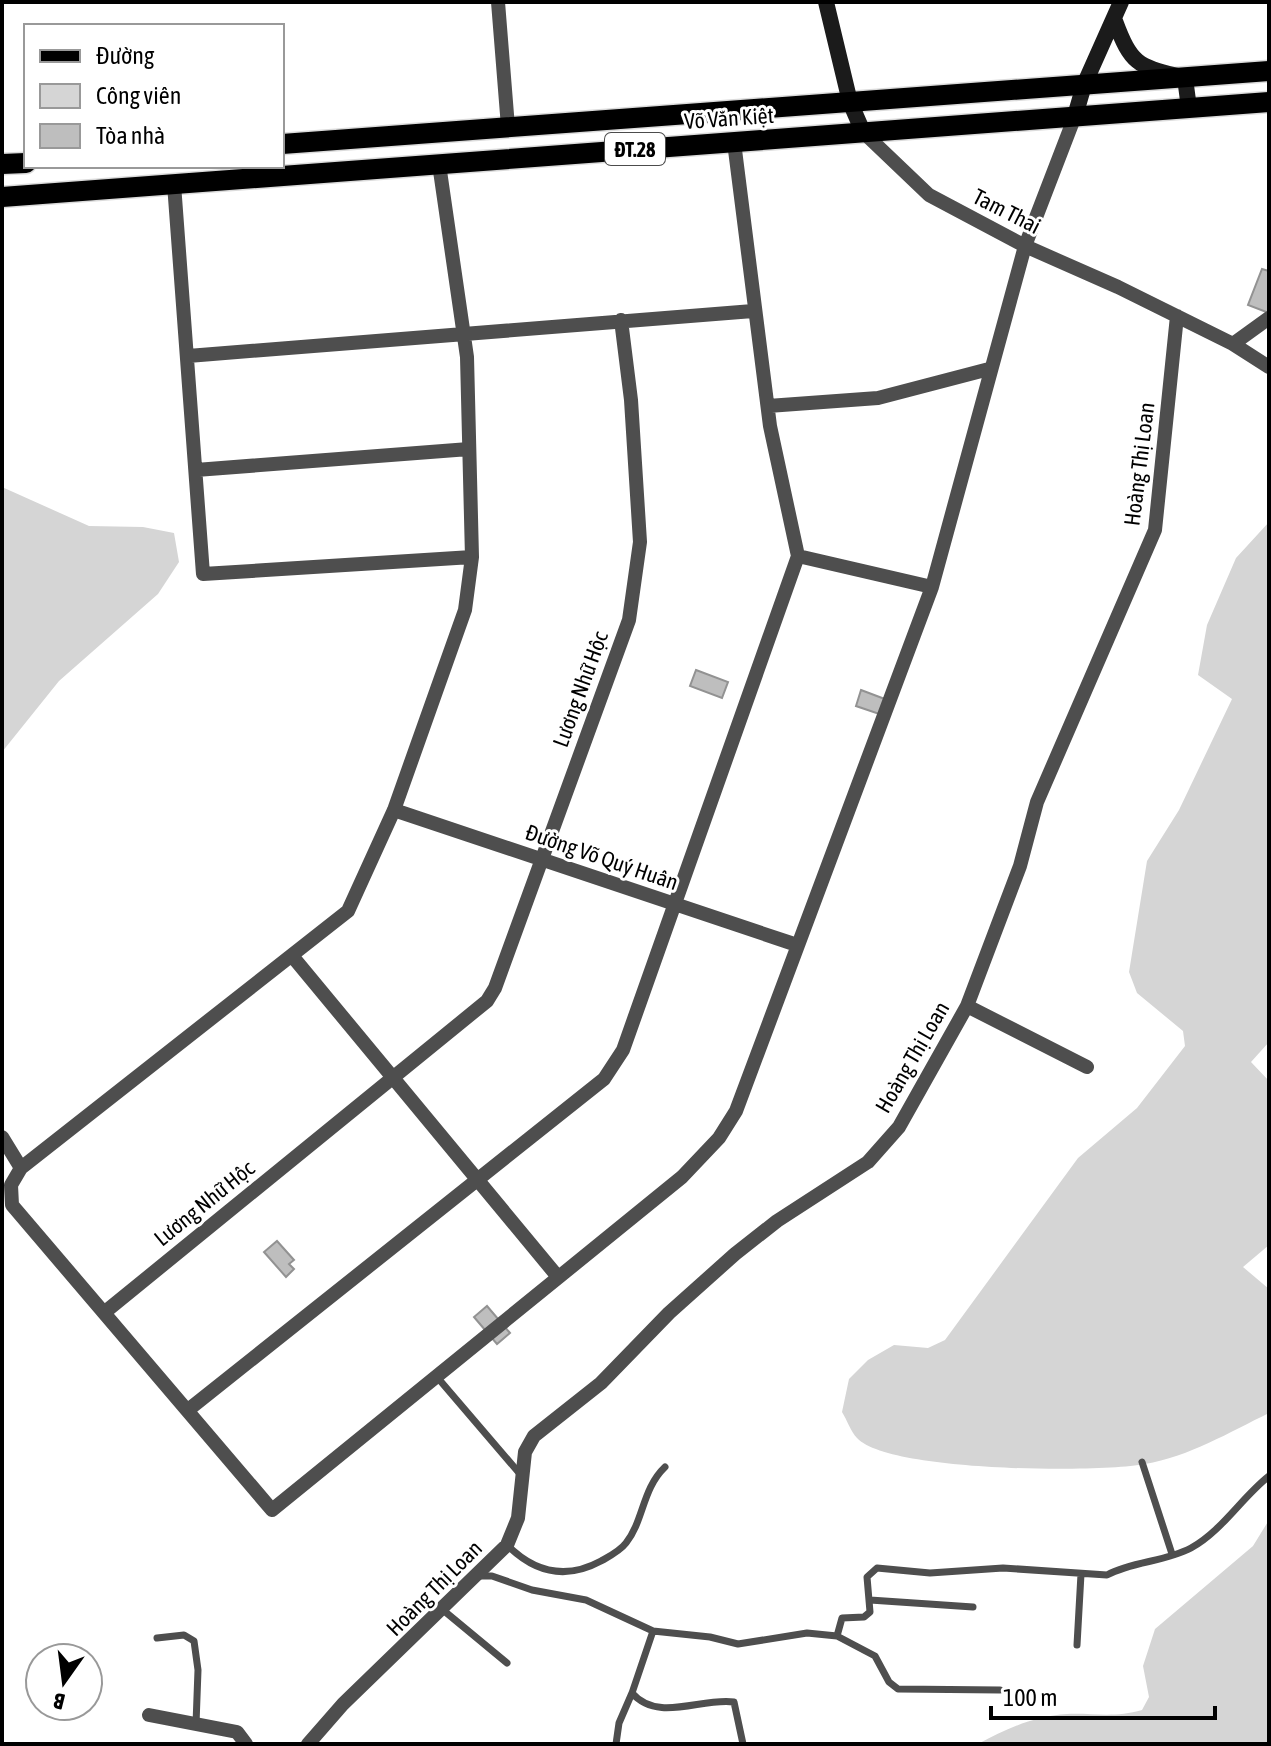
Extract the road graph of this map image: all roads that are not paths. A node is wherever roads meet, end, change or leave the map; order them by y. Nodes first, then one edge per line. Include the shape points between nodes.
1 (498, 2) edge
2 (826, 2) edge
3 (1121, 2) edge
4 (1115, 21) junction
5 (1269, 71) edge
6 (1185, 78) junction
7 (1084, 85) junction
8 (850, 102) junction
9 (1269, 102) edge
10 (1189, 108) junction
11 (1075, 116) junction
12 (508, 127) junction
13 (863, 132) junction
14 (734, 142) junction
15 (284, 144) edge
16 (24, 163) edge
17 (2, 164) edge
18 (439, 164) junction
19 (174, 184) junction
20 (2, 197) edge
21 (1025, 246) junction
22 (753, 311) junction
23 (1177, 316) junction
24 (1269, 318) edge
25 (621, 320) junction
26 (464, 334) junction
27 (1233, 344) junction
28 (188, 356) junction
29 (1269, 367) edge
30 (989, 369) junction
31 (768, 406) junction
32 (469, 449) junction
33 (196, 470) junction
34 (798, 556) junction
35 (472, 557) junction
36 (932, 587) junction
37 (394, 810) junction
38 (542, 860) junction
39 (676, 905) junction
40 (797, 945) junction
41 (293, 957) junction
42 (967, 1006) junction
43 (1087, 1067) dead end
44 (393, 1077) junction
45 (2, 1137) edge
46 (21, 1168) junction
47 (478, 1180) junction
48 (558, 1277) junction
49 (105, 1312) junction
50 (435, 1375) junction
51 (188, 1410) junction
52 (1142, 1462) dead end
53 (665, 1467) dead end
54 (521, 1474) junction
55 (1269, 1476) edge
56 (504, 1548) junction
57 (1172, 1554) junction
58 (481, 1574) junction
59 (1081, 1574) junction
60 (870, 1600) junction
61 (973, 1607) dead end
62 (443, 1610) junction
63 (653, 1631) junction
64 (837, 1636) junction
65 (157, 1638) dead end
66 (1077, 1645) dead end
67 (507, 1663) dead end
68 (1000, 1690) dead end
69 (632, 1693) junction
70 (149, 1715) dead end
71 (196, 1724) junction
72 (246, 1744) edge
73 (308, 1744) edge
74 (616, 1744) edge
75 (743, 1744) edge

1 - 12 street
2 - 8 street, Tam Thai
3 - 4 street
4 - 6 street via 1126,52 1144,67
4 - 7 street
5 - 6 main road, Võ Văn Kiệt / ĐT.28
6 - 7 main road, Võ Văn Kiệt / ĐT.28
6 - 10 street
7 - 8 main road, Võ Văn Kiệt / ĐT.28
7 - 11 street
8 - 12 main road, Võ Văn Kiệt / ĐT.28
8 - 13 street, Tam Thai
9 - 10 main road, Võ Văn Kiệt / ĐT.28
10 - 11 main road, Võ Văn Kiệt / ĐT.28
11 - 13 main road, Võ Văn Kiệt / ĐT.28
11 - 21 street
12 - 15 main road, Võ Văn Kiệt / ĐT.28
13 - 14 main road, Võ Văn Kiệt / ĐT.28
13 - 21 street, Tam Thai via 929,195
14 - 18 main road, Võ Văn Kiệt / ĐT.28
14 - 22 street
16 - 17 main road
18 - 19 main road, Võ Văn Kiệt / ĐT.28
18 - 26 street
19 - 20 main road, Võ Văn Kiệt / ĐT.28
19 - 28 street
21 - 23 street, Tam Thai
21 - 30 street
22 - 25 street
22 - 31 street
23 - 27 street, Tam Thai
23 - 42 street, Hoàng Thị Loan via 1155,530 1037,802 1015,879
24 - 27 street
25 - 26 street
25 - 38 street, Lương Nhữ Hộc via 640,559 629,620
26 - 28 street
26 - 32 street
27 - 29 street, Tam Thai
28 - 33 street
30 - 31 street via 878,398
30 - 36 street
31 - 34 street
32 - 33 street
32 - 35 street
33 - 35 street via 203,574
34 - 36 street
34 - 39 street
35 - 37 street via 465,610
36 - 40 street
37 - 38 street, Đường Võ Quý Huân
37 - 41 street via 348,911
38 - 39 street, Đường Võ Quý Huân
38 - 44 street, Lương Nhữ Hộc via 487,1001
39 - 40 street, Đường Võ Quý Huân
39 - 47 street via 623,1050 604,1079
40 - 48 street via 736,1111 719,1138 682,1177
41 - 44 street
41 - 46 street
42 - 43 street
42 - 54 street, Hoàng Thị Loan via 899,1127 868,1162 767,1229 669,1313 601,1383 534,1436
44 - 47 street
44 - 49 street, Lương Nhữ Hộc
45 - 46 street
46 - 49 street via 11,1185 12,1205
47 - 48 street
47 - 51 street
48 - 50 street
49 - 51 street
50 - 51 street via 272,1510
50 - 54 lane
52 - 57 lane
53 - 56 lane via 648,1489 627,1543 596,1564 553,1572
54 - 56 street, Hoàng Thị Loan via 518,1518
55 - 57 lane via 1201,1541
56 - 58 street, Hoàng Thị Loan
57 - 59 lane via 1107,1575
58 - 62 street, Hoàng Thị Loan
58 - 63 lane via 586,1600
59 - 60 lane via 877,1568 867,1577
59 - 66 lane
60 - 61 lane
60 - 64 lane via 868,1615 839,1621
62 - 67 lane
62 - 73 street, Hoàng Thị Loan
63 - 64 lane via 738,1644 807,1633
63 - 69 lane
64 - 68 lane via 875,1656 898,1689
65 - 71 lane via 184,1635 194,1641
69 - 74 lane
69 - 75 lane via 642,1702 672,1709 734,1702
70 - 71 street
71 - 72 street via 237,1732

